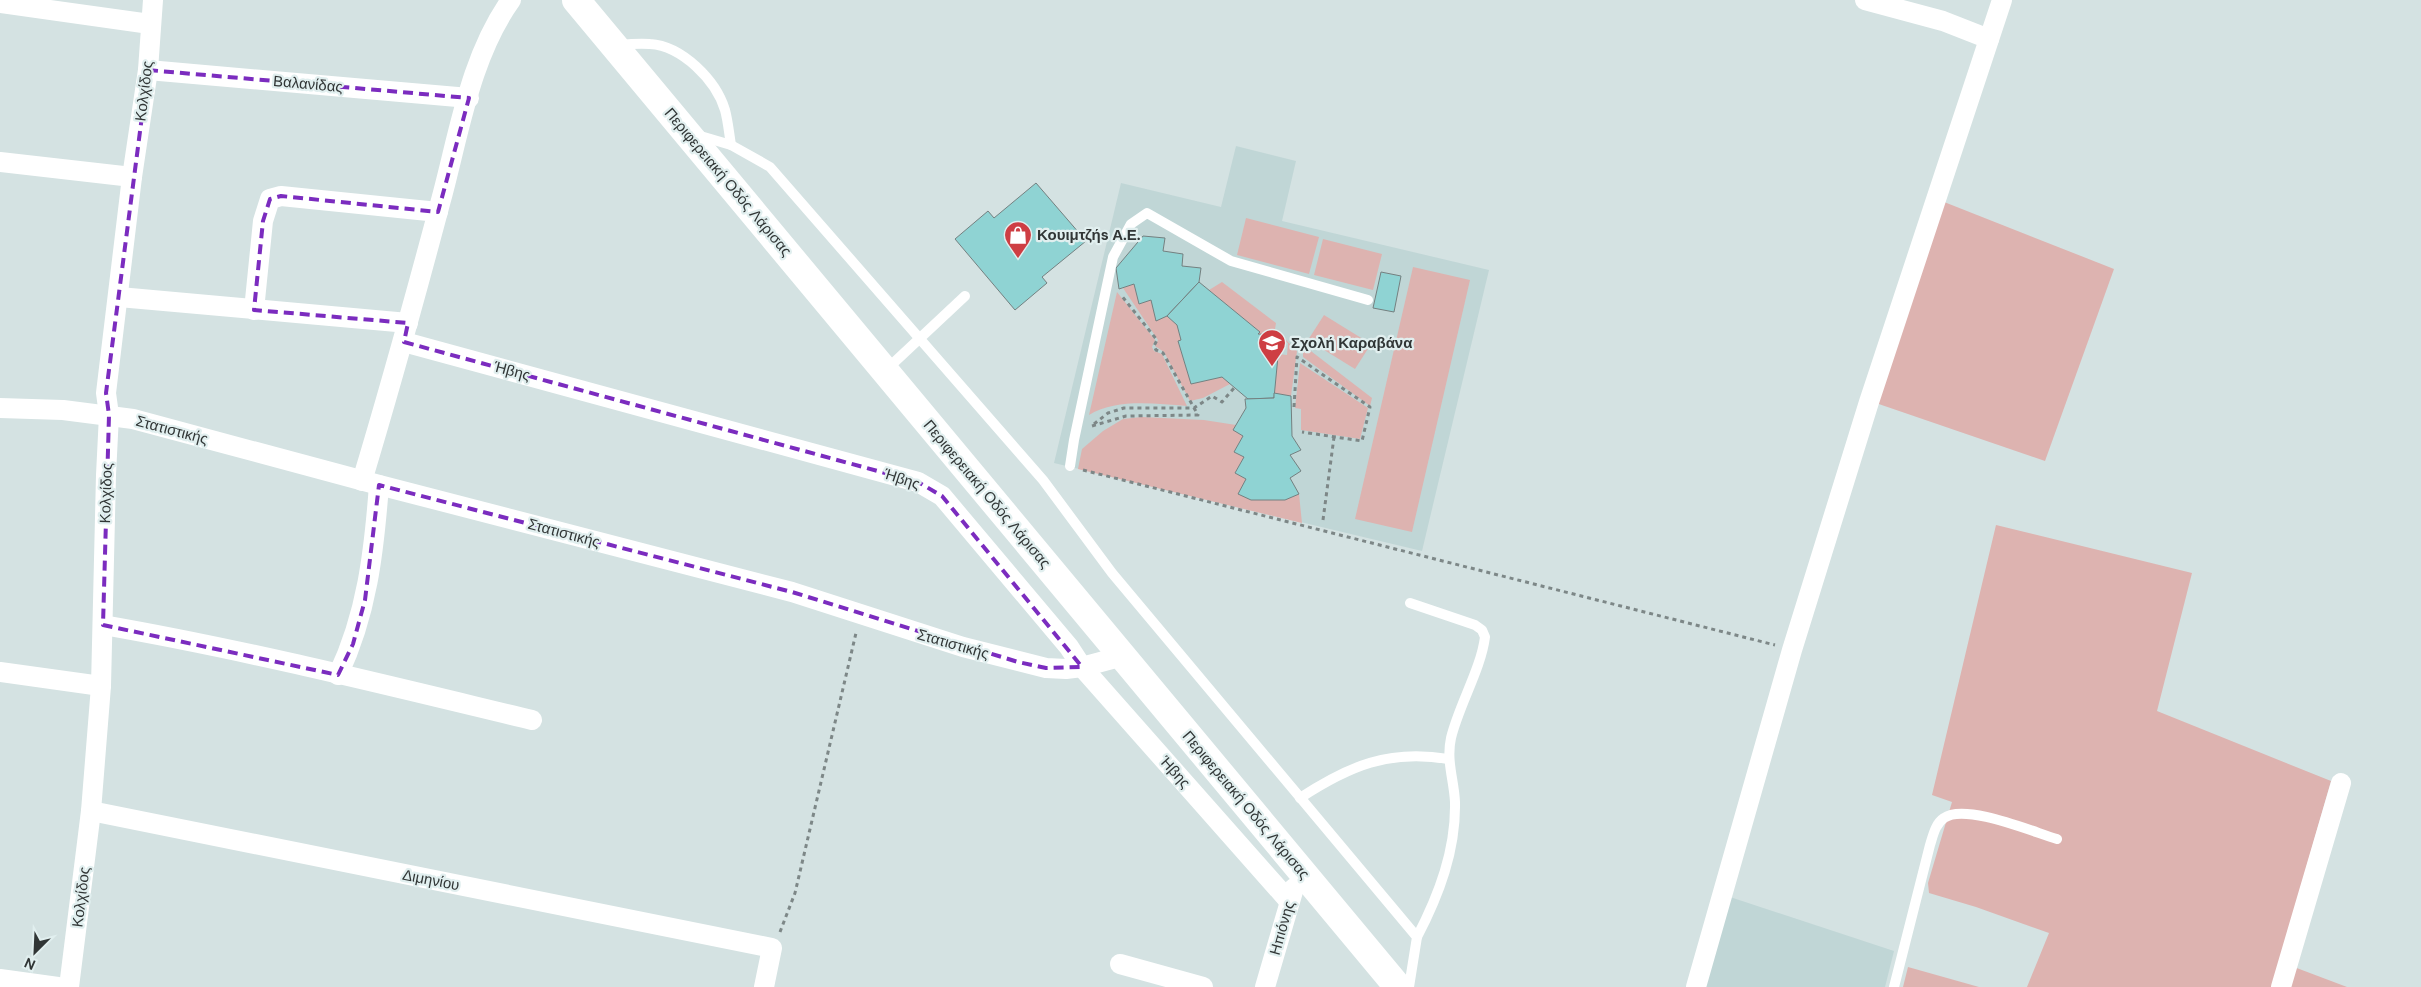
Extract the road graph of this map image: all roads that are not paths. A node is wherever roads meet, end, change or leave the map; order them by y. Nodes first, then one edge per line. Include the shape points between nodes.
1 (153, 0) edge
2 (510, 0) edge
3 (576, 0) edge
4 (1865, 0) edge
5 (2002, 0) edge
6 (0, 3) edge
7 (150, 24) junction
8 (1989, 40) junction
9 (613, 45) junction
10 (148, 70) junction
11 (469, 98) junction
12 (687, 133) junction
13 (732, 145) junction
14 (0, 162) edge
15 (132, 177) junction
16 (438, 212) junction
17 (965, 296) dead end
18 (119, 297) junction
19 (1368, 300) dead end
20 (254, 310) junction
21 (406, 333) junction
22 (920, 340) junction
23 (885, 371) junction
24 (0, 408) edge
25 (109, 415) junction
26 (1070, 466) road end
27 (370, 483) junction
28 (1410, 603) dead end
29 (104, 625) junction
30 (1122, 656) junction
31 (1082, 667) junction
32 (0, 672) edge
33 (338, 675) junction
34 (101, 686) junction
35 (532, 720) dead end
36 (1448, 760) junction
37 (2342, 783) dead end
38 (1300, 798) junction
39 (91, 811) junction
40 (2056, 839) dead end
41 (1301, 870) junction
42 (1290, 901) junction
43 (1417, 937) junction
44 (1120, 964) dead end
45 (0, 979) edge
46 (58, 987) edge
47 (70, 987) edge
48 (764, 987) edge
49 (1204, 987) edge
50 (1265, 987) edge
51 (1398, 987) edge
52 (1409, 987) edge
53 (1696, 987) edge
54 (1894, 987) edge
55 (2281, 987) edge

1 - 7 street, Κολχίδος
2 - 11 street via 485,49
3 - 9 highway, Περιφερειακή Οδός Λάρισας
4 - 8 street via 1943,21
5 - 8 street
6 - 7 street
7 - 10 street, Κολχίδος
8 - 53 street via 1869,402 1792,650
9 - 12 highway, Περιφερειακή Οδός Λάρισας
9 - 13 lane via 652,44 692,61 718,94 725,110
10 - 11 street, Βαλανίδας
10 - 15 street, Κολχίδος
11 - 16 street
12 - 13 lane
12 - 23 highway, Περιφερειακή Οδός Λάρισας
13 - 22 lane via 770,167
14 - 15 street
15 - 18 street, Κολχίδος
16 - 20 street via 281,196 270,199 263,221
16 - 21 street
17 - 22 lane
18 - 20 street, Ήβης
18 - 25 street, Κολχίδος via 106,393
19 - 26 lane via 1231,261 1147,213 1131,224 1113,257
20 - 21 street, Ήβης
21 - 27 street
21 - 31 street, Ήβης via 918,482 942,496
22 - 23 lane
22 - 38 lane via 1043,480 1112,573
23 - 30 highway, Περιφερειακή Οδός Λάρισας
24 - 25 street, Στατιστικής
25 - 27 street, Στατιστικής via 150,423
25 - 29 street, Κολχίδος
27 - 31 street, Στατιστικής via 792,592 1018,662 1066,670
27 - 33 street via 376,529 365,600 353,644
28 - 36 lane via 1475,625 1485,637 1458,714
29 - 33 street via 161,634
29 - 34 street, Κολχίδος
30 - 31 street, Στατιστικής
30 - 41 highway, Περιφερειακή Οδός Λάρισας
31 - 42 street, Ήβης
32 - 34 street
33 - 35 street
34 - 39 street, Κολχίδος
36 - 38 lane via 1422,755 1398,756 1368,763 1331,778
36 - 43 lane via 1455,798 1450,852 1438,891
37 - 55 street
38 - 43 lane
39 - 47 street, Κολχίδος
39 - 48 street, Διμηνίου via 772,948
40 - 54 lane via 1976,814 1958,813 1944,818 1935,828
41 - 42 street, Ηπιόνης
41 - 51 highway, Περιφερειακή Οδός Λάρισας
42 - 50 street, Ηπιόνης
43 - 52 lane
44 - 49 street
45 - 46 street

